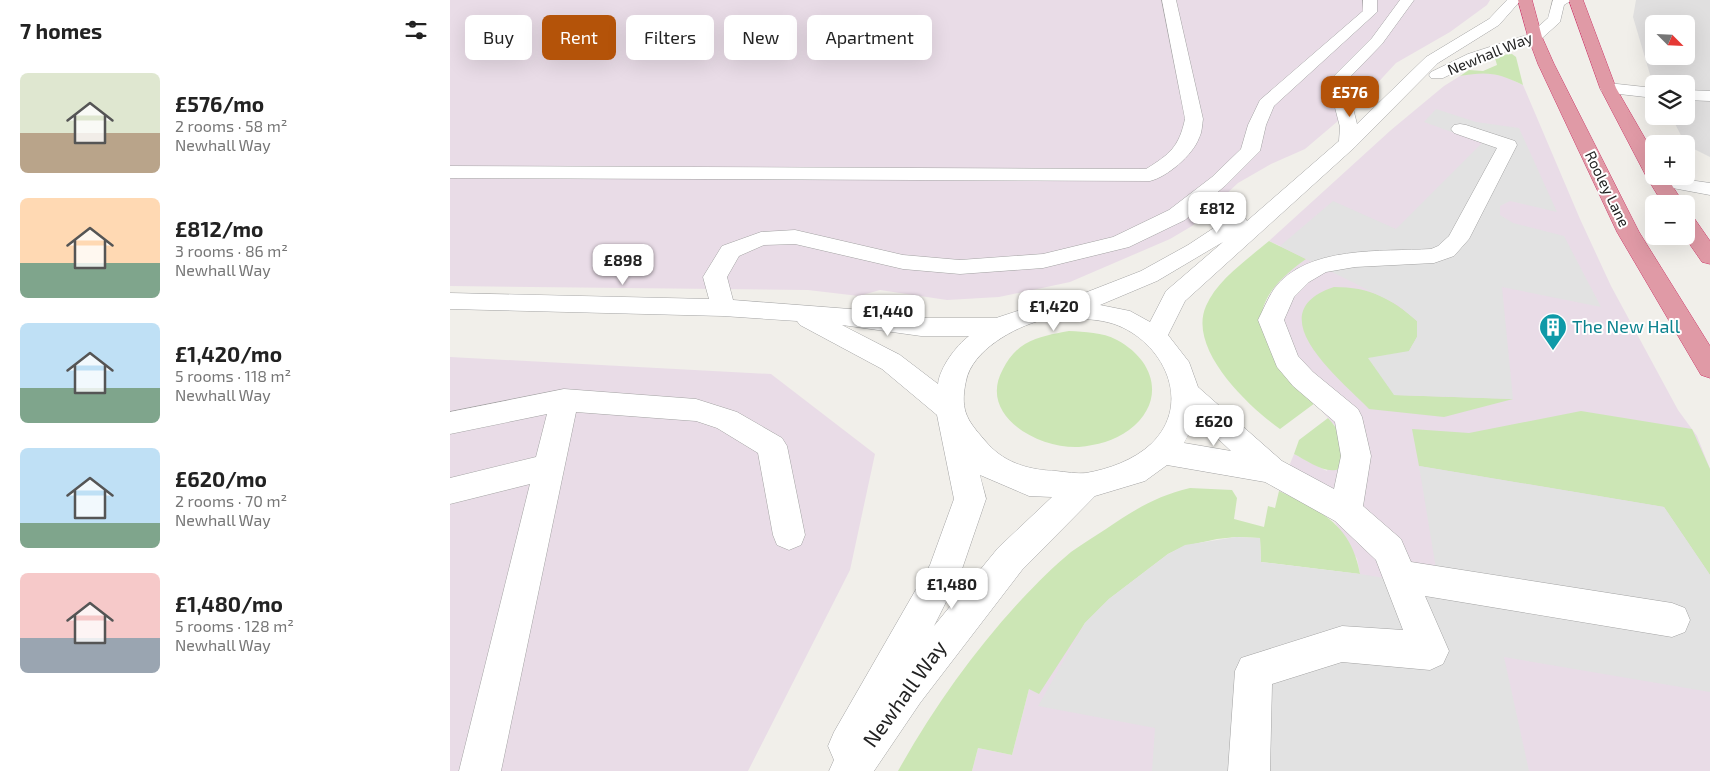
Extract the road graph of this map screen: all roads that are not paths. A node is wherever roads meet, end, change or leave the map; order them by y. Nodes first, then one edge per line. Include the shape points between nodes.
1 (1169, 0) edge
2 (1370, 0) edge
3 (1407, 0) edge
4 (1514, 0) edge
5 (1525, 0) edge
6 (1565, 0) edge
7 (1576, 0) edge
8 (1535, 37) junction
9 (1608, 88) junction
10 (1645, 92) edge
11 (1399, 94) junction
12 (1695, 95) edge
13 (1710, 96) edge
14 (1460, 128) dead end
15 (1348, 143) junction
16 (1645, 156) edge
17 (1321, 165) junction
18 (450, 172) edge
19 (1693, 185) edge
20 (1710, 189) edge
21 (1695, 235) edge
22 (1710, 256) edge
23 (451, 302) edge
24 (723, 308) junction
25 (1065, 310) junction
26 (794, 312) junction
27 (998, 327) junction
28 (1155, 336) junction
29 (1710, 368) edge
30 (1186, 392) junction
31 (564, 400) junction
32 (952, 418) junction
33 (450, 423) edge
34 (1162, 452) junction
35 (549, 466) junction
36 (1271, 470) junction
37 (1085, 486) junction
38 (450, 491) edge
39 (1346, 510) junction
40 (788, 535) dead end
41 (1400, 576) junction
42 (1672, 620) dead end
43 (480, 771) edge
44 (834, 771) edge
45 (850, 771) edge
46 (1249, 771) edge

1 - 18 street via 1194,119 1190,139 1172,161 1150,175
2 - 24 street via 1370,12 1266,104 1250,151 1177,214 1121,242 1043,261 960,267 903,262 795,237 761,239 730,251 715,277
3 - 15 street via 1377,41 1342,76 1341,96 1349,127
4 - 11 street, Newhall Way via 1494,22 1432,60
5 - 8 highway, Rooley Lane
6 - 8 street, Newhall Way via 1558,3 1554,19
7 - 9 highway
8 - 11 street, Newhall Way via 1474,57
8 - 29 highway, Rooley Lane via 1628,232
9 - 10 street
9 - 16 highway
11 - 15 street, Newhall Way
12 - 13 street
14 - 39 street via 1508,145 1458,239 1446,251 1434,256 1355,260 1319,266 1284,293 1271,320 1286,360 1348,417 1356,456
15 - 17 street, Newhall Way
17 - 25 street, Newhall Way via 1196,250 1149,276
17 - 28 street, Newhall Way via 1176,297
19 - 20 street
21 - 22 highway
23 - 24 street
24 - 26 street
25 - 27 street, Newhall Way via 1039,312
25 - 28 street, Newhall Way via 1121,317
26 - 27 street via 921,327
26 - 32 street via 891,362 922,386
27 - 32 street, Newhall Way via 971,348 959,365 952,380
28 - 30 street, Newhall Way via 1176,362
30 - 34 street, Newhall Way via 1182,423
30 - 36 street
31 - 33 street
31 - 35 street
31 - 40 street via 696,410 727,420 772,446
32 - 37 street, Newhall Way via 987,464 1028,483
32 - 44 street, Newhall Way via 970,499 967,508 944,572
34 - 36 street
34 - 37 street, Newhall Way via 1134,472
35 - 38 street
35 - 43 street
36 - 39 street
37 - 45 street, Newhall Way via 1010,559 906,689
39 - 41 street via 1389,550
41 - 42 street
41 - 46 street via 1430,651 1342,644 1254,671

